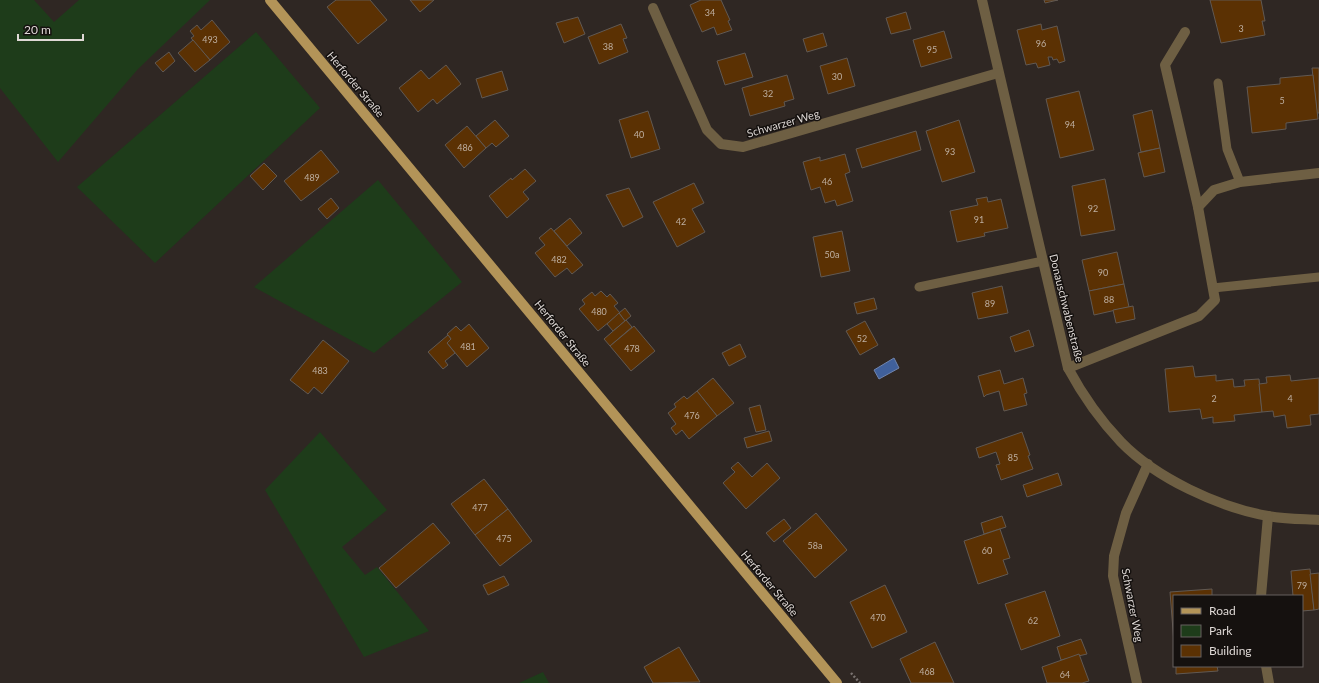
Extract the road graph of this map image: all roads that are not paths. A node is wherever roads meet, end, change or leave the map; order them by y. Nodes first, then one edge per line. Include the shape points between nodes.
1 (270, 0) edge
2 (982, 0) edge
3 (654, 8) dead end
4 (1185, 32) dead end
5 (998, 74) junction
6 (1218, 83) dead end
7 (1319, 173) edge
8 (1240, 182) junction
9 (1198, 207) junction
10 (1043, 261) junction
11 (1319, 277) edge
12 (919, 287) dead end
13 (1213, 288) junction
14 (1068, 368) junction
15 (1148, 464) junction
16 (1268, 516) junction
17 (1319, 520) edge
18 (1261, 595) edge
19 (1266, 667) edge
20 (837, 683) edge
21 (1137, 683) edge
22 (1269, 683) edge

1 - 20 main road, Herforder Straße
2 - 5 street, Donauschwabenstraße
3 - 5 street, Schwarzer Weg via 707,130 721,144 743,146
4 - 9 street via 1165,65
5 - 10 street, Donauschwabenstraße
6 - 8 lane via 1227,149
7 - 8 street
8 - 9 street via 1214,190
9 - 13 street
10 - 12 lane
10 - 14 street, Donauschwabenstraße
11 - 13 lane
13 - 14 street via 1215,300 1199,316
14 - 15 street, Donauschwabenstraße via 1082,394 1121,442
15 - 16 street, Donauschwabenstraße via 1199,495
15 - 21 street, Schwarzer Weg via 1126,513 1114,556 1114,576
16 - 17 street, Donauschwabenstraße
16 - 18 street
19 - 22 street

